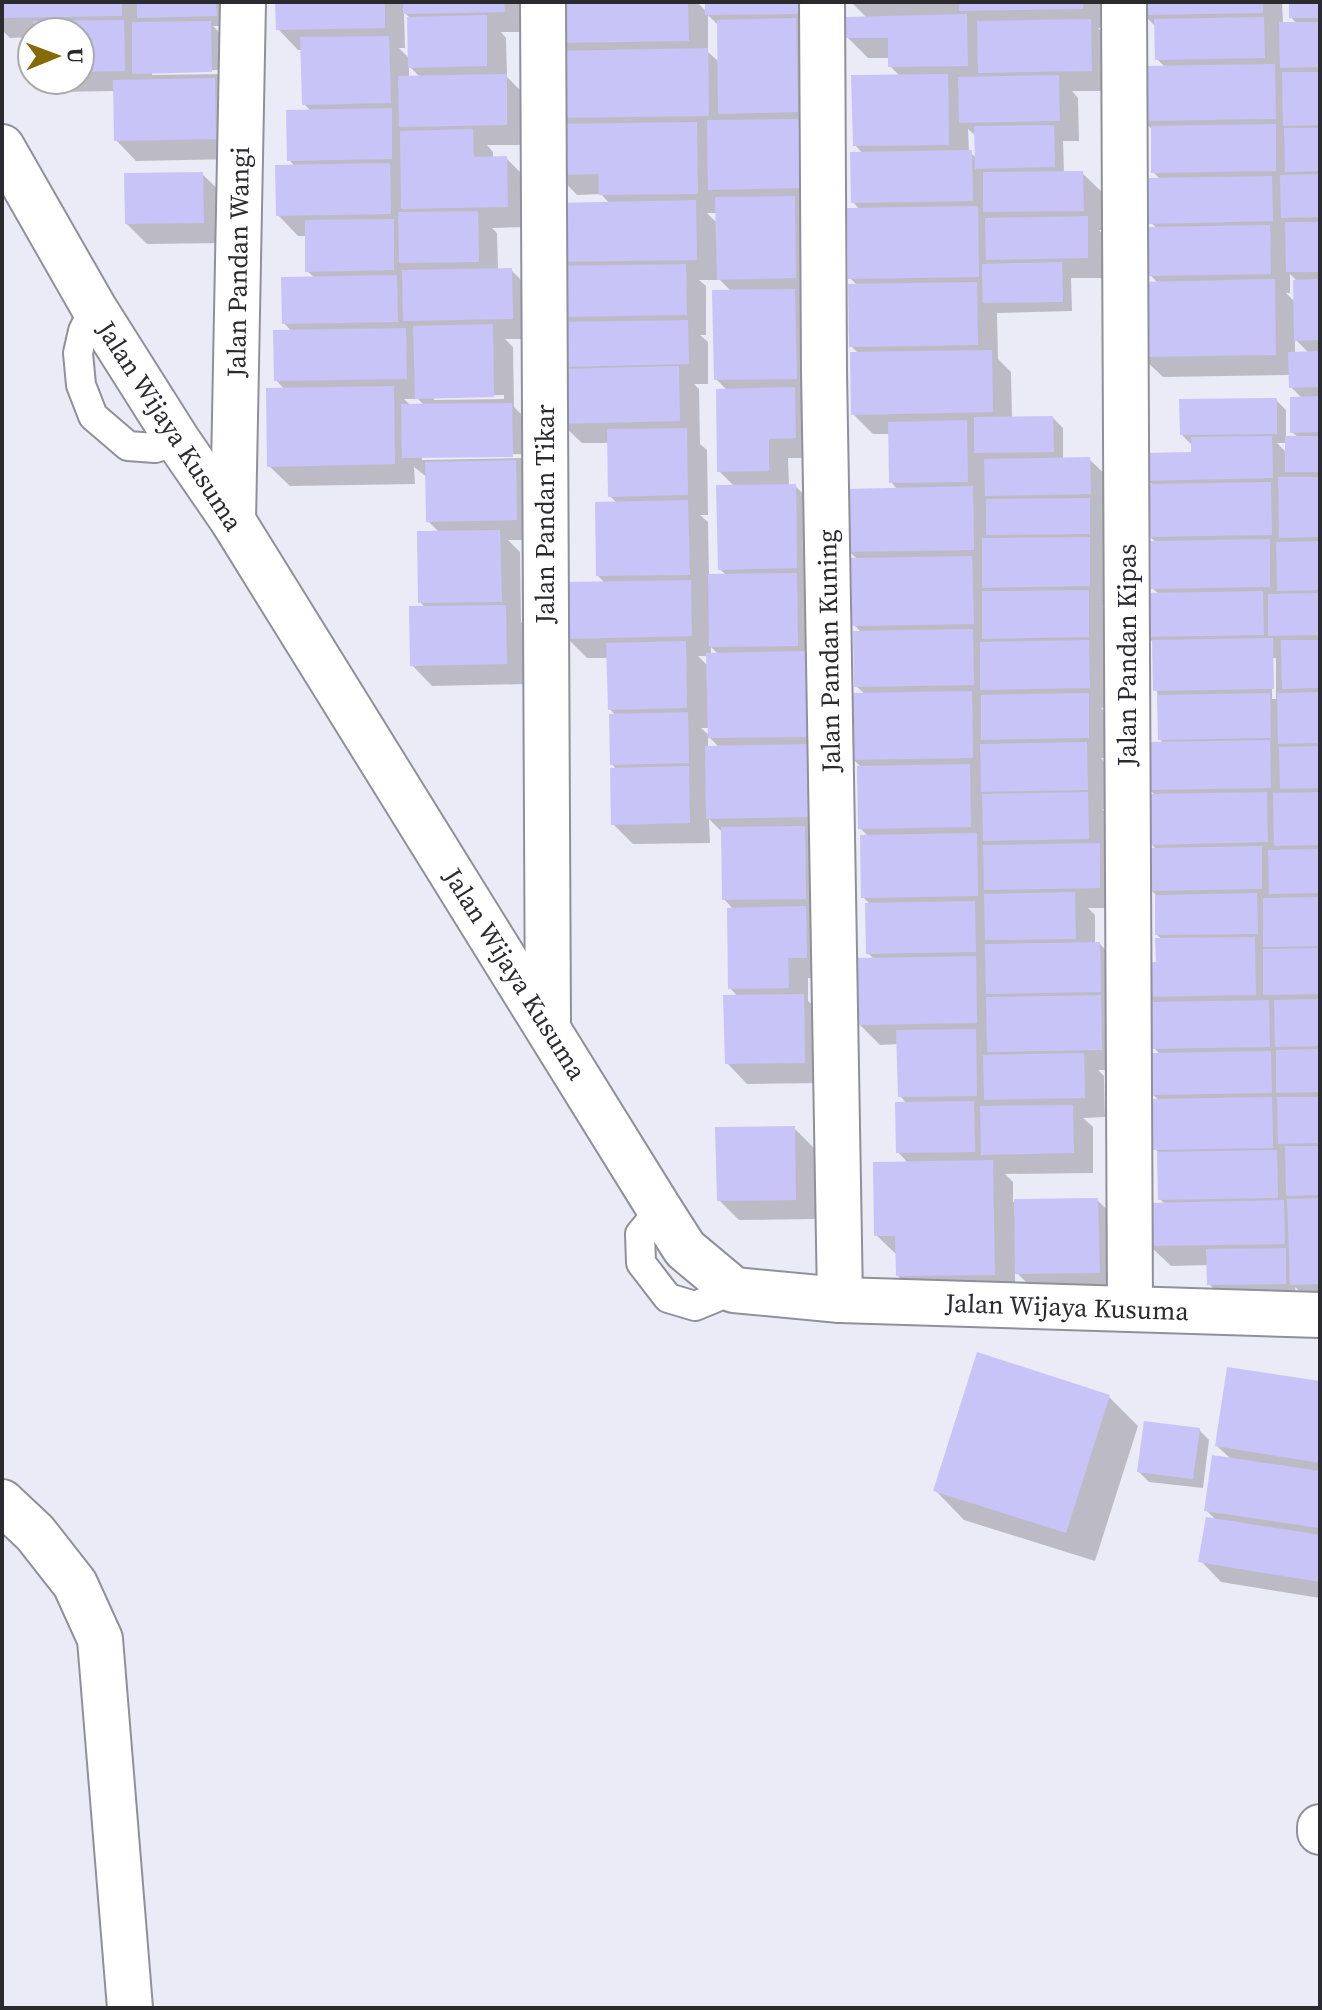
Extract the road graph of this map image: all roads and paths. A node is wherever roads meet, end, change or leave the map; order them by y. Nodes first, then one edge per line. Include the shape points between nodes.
1 (243, 2) edge
2 (543, 2) edge
3 (822, 2) edge
4 (1124, 2) edge
5 (2, 147) edge
6 (94, 308) junction
7 (178, 441) junction
8 (233, 521) junction
9 (548, 1027) junction
10 (840, 1300) junction
11 (1130, 1308) junction
12 (1320, 1315) edge
13 (2, 1502) edge
14 (130, 2008) edge

1 - 8 street, Jalan Pandan Wangi
2 - 9 street, Jalan Pandan Tikar
3 - 10 street, Jalan Pandan Kuning
4 - 11 street, Jalan Pandan Kipas
5 - 6 street, Jalan Wijaya Kusuma
6 - 7 street, Jalan Wijaya Kusuma
6 - 7 lane via 78,353 81,385 93,416 128,446 155,448
7 - 8 street, Jalan Wijaya Kusuma
8 - 9 street, Jalan Wijaya Kusuma
9 - 10 street, Jalan Wijaya Kusuma via 685,1249 734,1290
10 - 11 street, Jalan Wijaya Kusuma
11 - 12 street, Jalan Wijaya Kusuma
13 - 14 street via 35,1533 75,1584 100,1639

